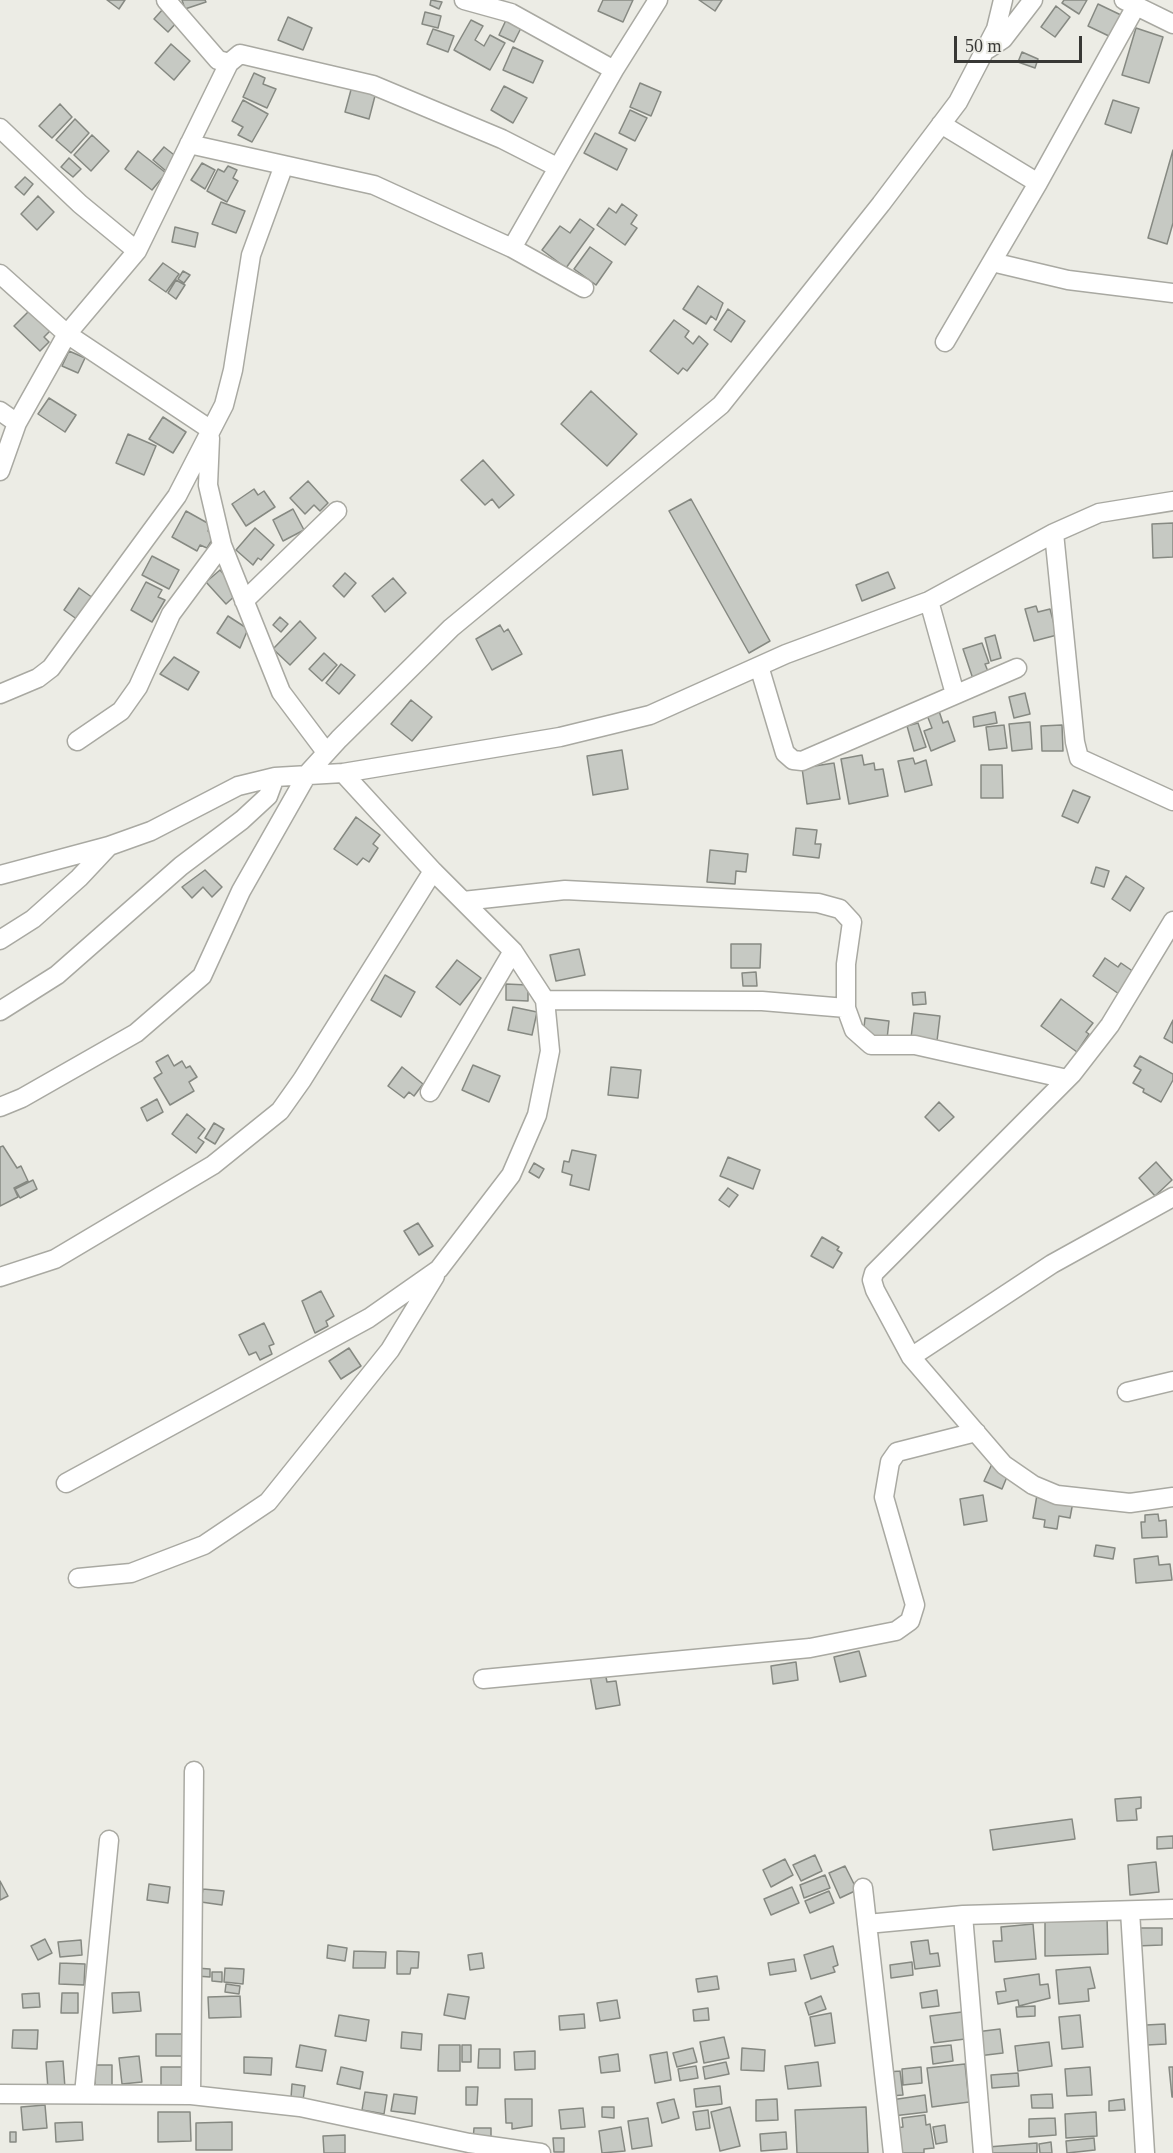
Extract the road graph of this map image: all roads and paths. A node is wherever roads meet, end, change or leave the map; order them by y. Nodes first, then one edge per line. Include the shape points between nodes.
1 (166, 0) edge
2 (464, 0) edge
3 (658, 0) edge
4 (1003, 0) edge
5 (1033, 0) edge
6 (1130, 3) edge
7 (1173, 24) edge
8 (983, 52) junction
9 (230, 63) junction
10 (614, 70) junction
11 (941, 124) junction
12 (0, 128) edge
13 (189, 144) junction
14 (284, 165) junction
15 (557, 167) junction
16 (1038, 183) junction
17 (512, 248) junction
18 (137, 251) junction
19 (992, 262) junction
20 (0, 274) edge
21 (585, 288) dead end
22 (1173, 293) edge
23 (67, 334) junction
24 (945, 342) dead end
25 (0, 411) edge
26 (17, 423) junction
27 (211, 430) junction
28 (0, 471) edge
29 (1173, 501) edge
30 (337, 511) dead end
31 (1054, 533) junction
32 (222, 544) junction
33 (244, 601) junction
34 (929, 601) junction
35 (759, 666) junction
36 (1017, 668) dead end
37 (0, 694) edge
38 (955, 694) junction
39 (76, 741) dead end
40 (326, 752) junction
41 (343, 772) junction
42 (308, 773) junction
43 (275, 777) junction
44 (1173, 801) edge
45 (109, 846) junction
46 (432, 871) junction
47 (0, 875) edge
48 (463, 901) junction
49 (1173, 921) edge
50 (0, 940) edge
51 (513, 951) junction
52 (545, 1000) junction
53 (846, 1008) junction
54 (0, 1011) edge
55 (1067, 1079) junction
56 (430, 1092) dead end
57 (0, 1107) edge
58 (1173, 1197) edge
59 (439, 1269) junction
60 (0, 1277) edge
61 (911, 1358) junction
62 (1173, 1381) edge
63 (1127, 1392) dead end
64 (976, 1432) junction
65 (66, 1483) dead end
66 (1173, 1497) edge
67 (78, 1578) dead end
68 (483, 1679) dead end
69 (194, 1771) dead end
70 (109, 1840) dead end
71 (863, 1888) dead end
72 (1173, 1909) edge
73 (1130, 1911) junction
74 (963, 1915) junction
75 (867, 1924) junction
76 (0, 2094) edge
77 (84, 2094) junction
78 (191, 2095) junction
79 (541, 2153) edge
80 (893, 2153) edge
81 (983, 2153) edge
82 (1146, 2153) edge

1 - 9 street via 218,60
2 - 10 street via 511,13
3 - 10 street
4 - 8 street via 996,28
5 - 8 street via 1003,39
6 - 7 street
6 - 16 street
8 - 11 street via 958,102
9 - 13 street
9 - 15 street via 240,54 373,85 502,139
10 - 15 street
11 - 16 street
11 - 40 street via 721,405 450,628
12 - 18 street via 80,204
13 - 14 street
13 - 18 street
14 - 17 street via 374,185
14 - 27 street via 251,255 233,370 224,405
15 - 17 street
16 - 19 street
17 - 21 street
18 - 23 street
19 - 22 street via 1068,280
19 - 24 street
20 - 23 street
23 - 26 street
23 - 27 street
25 - 26 street
26 - 28 street
27 - 32 street via 208,485
27 - 37 street via 177,496 51,668 38,678
29 - 31 street via 1099,513
30 - 33 street
31 - 34 street
31 - 44 street via 1079,758
32 - 33 street
32 - 39 street via 171,614 138,687 121,711
33 - 40 street via 281,692
34 - 35 street
34 - 38 street
35 - 38 street via 785,753 793,760 802,761 840,746
35 - 41 street via 650,715 560,737
36 - 38 street
40 - 42 street
41 - 42 street
41 - 46 street
42 - 43 street
42 - 57 street via 241,891 202,976 136,1033
43 - 45 street via 238,786 152,831
43 - 54 street via 268,796 242,820 181,866 57,975
45 - 47 street
45 - 50 street via 33,919
46 - 48 street
46 - 60 street via 280,1111 213,1165 154,1200 55,1258
48 - 51 street
48 - 53 street via 565,890 818,903 840,909 852,922 846,964
49 - 55 street via 1110,1025
51 - 52 street
51 - 56 street
52 - 53 street via 762,1001
52 - 59 street via 550,1051 537,1115 511,1175
53 - 55 street via 854,1030 871,1045 915,1045
55 - 61 street via 874,1273 875,1290
58 - 61 street via 1052,1264
59 - 65 street via 369,1318
59 - 67 street via 390,1350 268,1502 204,1545 131,1573
61 - 64 street
62 - 63 street
64 - 66 street via 1004,1465 1057,1495 1130,1503
64 - 68 street via 897,1452 890,1462 884,1497 915,1605 910,1621 896,1631 810,1648
69 - 78 street
70 - 77 street
71 - 75 street
72 - 73 street
73 - 74 street
73 - 82 street
74 - 75 street
74 - 81 street
75 - 80 street
76 - 77 street
77 - 78 street
78 - 79 street via 300,2107 469,2144

